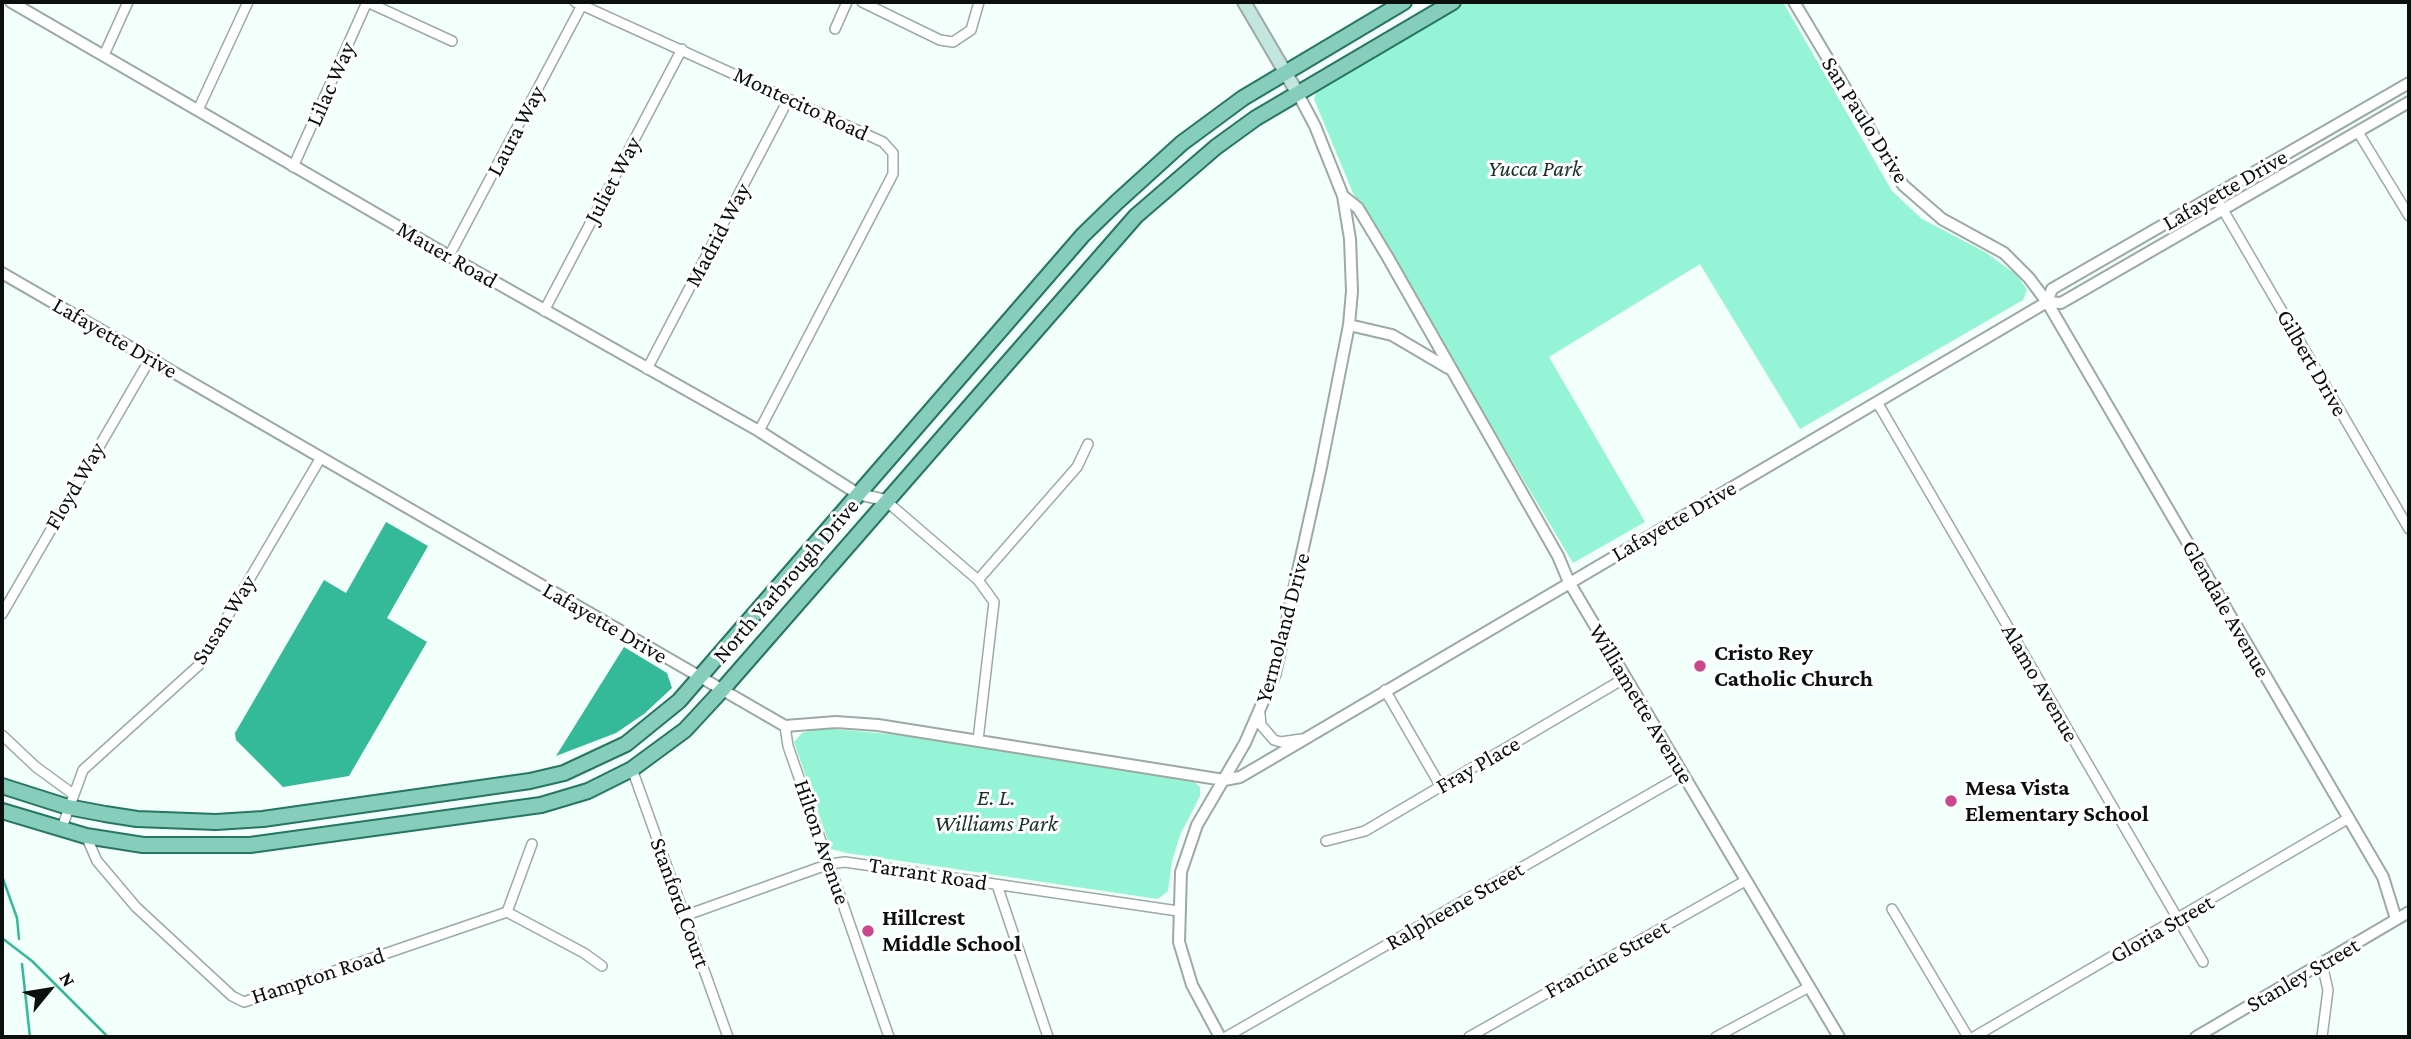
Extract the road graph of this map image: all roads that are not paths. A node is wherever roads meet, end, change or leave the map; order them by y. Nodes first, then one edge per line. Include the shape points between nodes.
1 (11, 2) edge
2 (128, 2) edge
3 (248, 2) edge
4 (367, 2) edge
5 (847, 2) edge
6 (862, 2) edge
7 (979, 2) edge
8 (1244, 2) edge
9 (1404, 2) edge
10 (1453, 2) edge
11 (1794, 2) edge
12 (578, 3) edge
13 (835, 29) dead end
14 (452, 41) dead end
15 (682, 49) junction
16 (104, 55) junction
17 (1285, 71) junction
18 (2409, 83) edge
19 (1298, 94) junction
20 (788, 100) junction
21 (2409, 102) edge
22 (198, 110) junction
23 (2358, 132) junction
24 (293, 167) junction
25 (1149, 172) junction
26 (1166, 190) junction
27 (1343, 196) junction
28 (2215, 196) junction
29 (2223, 210) junction
30 (2409, 216) edge
31 (449, 256) junction
32 (2, 273) edge
33 (2047, 302) junction
34 (544, 311) junction
35 (1349, 325) junction
36 (150, 359) junction
37 (1448, 368) junction
38 (647, 369) junction
39 (1877, 402) junction
40 (759, 431) junction
41 (1088, 444) dead end
42 (320, 459) junction
43 (858, 494) junction
44 (885, 500) junction
45 (2409, 529) edge
46 (978, 580) junction
47 (1569, 582) junction
48 (2, 614) edge
49 (701, 677) junction
50 (1625, 678) junction
51 (723, 689) junction
52 (1385, 690) junction
53 (1260, 714) junction
54 (785, 726) junction
55 (2, 735) edge
56 (1301, 739) junction
57 (978, 740) junction
58 (632, 769) junction
59 (1683, 775) junction
60 (1224, 780) junction
61 (2, 786) edge
62 (1441, 787) junction
63 (70, 800) junction
64 (2, 811) edge
65 (2349, 818) junction
66 (61, 830) junction
67 (86, 836) junction
68 (1326, 841) dead end
69 (531, 844) dead end
70 (829, 864) junction
71 (1745, 881) junction
72 (997, 885) junction
73 (1892, 909) dead end
74 (1178, 911) junction
75 (507, 912) junction
76 (2409, 912) edge
77 (684, 916) junction
78 (2396, 919) junction
79 (2178, 920) junction
80 (2203, 962) dead end
81 (2322, 964) junction
82 (603, 967) dead end
83 (1809, 987) junction
84 (728, 1037) edge
85 (889, 1037) edge
86 (1048, 1037) edge
87 (1220, 1037) edge
88 (1226, 1037) edge
89 (1469, 1037) edge
90 (1716, 1037) edge
91 (1839, 1037) edge
92 (1968, 1037) edge
93 (1974, 1037) edge
94 (2196, 1037) edge
95 (2322, 1037) edge

1 - 16 street, Mauer Road
2 - 16 street
3 - 22 street
4 - 14 street
4 - 24 street, Lilac Way
5 - 13 street
6 - 7 street via 953,42 971,30
8 - 17 main road
9 - 17 main road, North Yarbrough Drive
10 - 19 main road, North Yarbrough Drive
11 - 33 street, San Paulo Drive via 1903,185 1942,219 2004,253
12 - 15 street, Montecito Road
12 - 31 street, Laura Way
15 - 20 street, Montecito Road
15 - 34 street, Juliet Way
16 - 22 street, Mauer Road
17 - 19 main road
17 - 25 main road, North Yarbrough Drive
18 - 28 street, Lafayette Drive
19 - 26 main road, North Yarbrough Drive via 1234,133
19 - 27 street, Williamette Avenue
20 - 38 street, Madrid Way
20 - 40 street, Montecito Road via 883,142 893,153 895,166
21 - 23 street, Lafayette Drive
22 - 24 street, Mauer Road
23 - 29 street, Lafayette Drive
23 - 30 street
24 - 31 street, Mauer Road
25 - 26 main road
25 - 43 main road, North Yarbrough Drive via 1083,235
26 - 44 main road, North Yarbrough Drive via 1090,265
27 - 35 street, Yermoland Drive via 1352,258
27 - 37 street, Williamette Avenue via 1358,208
28 - 29 street, Gilbert Drive
28 - 33 street, Lafayette Drive via 2052,289
29 - 33 street, Lafayette Drive via 2061,303
29 - 45 street, Gilbert Drive
31 - 34 street, Mauer Road
32 - 36 street, Lafayette Drive
33 - 39 street, Lafayette Drive
33 - 65 street, Glendale Avenue
34 - 38 street, Mauer Road
35 - 37 street, Williamette Avenue via 1400,338
35 - 53 street, Yermoland Drive via 1285,639
36 - 42 street, Lafayette Drive
36 - 48 street, Floyd Way
37 - 47 street, Williamette Avenue
38 - 40 street, Mauer Road
39 - 47 street, Lafayette Drive
39 - 79 street, Alamo Avenue
40 - 43 street, Mauer Road
41 - 46 street via 1077,467
42 - 49 street, Lafayette Drive
42 - 63 street, Susan Way via 199,666 83,770
43 - 44 street, Mauer Road
43 - 49 main road, North Yarbrough Drive
44 - 46 street
44 - 51 main road, North Yarbrough Drive
46 - 57 street via 991,595 995,611
47 - 50 street, Williamette Avenue
47 - 52 street, Lafayette Drive
49 - 51 street, Lafayette Drive
49 - 63 main road, North Yarbrough Drive via 654,724 625,744 564,773 530,781 216,822 137,819
50 - 59 street, Williamette Avenue
50 - 62 street, Fray Place
51 - 54 street, Lafayette Drive
51 - 58 main road, North Yarbrough Drive via 685,730
52 - 56 street, Lafayette Drive
52 - 62 street
53 - 56 street via 1261,725 1271,738 1280,742
53 - 60 street, Yermoland Drive
54 - 57 street via 836,722
54 - 70 street, Hilton Avenue
55 - 63 street
56 - 60 street, Lafayette Drive via 1240,777
57 - 60 street
58 - 67 main road, North Yarbrough Drive via 588,791 541,805 286,841 177,847
58 - 77 street, Stanford Court
59 - 71 street, Williamette Avenue
59 - 88 street, Ralpheene Street
60 - 74 street, Yermoland Drive via 1185,855
61 - 63 main road, North Yarbrough Drive
62 - 68 street, Fray Place via 1365,831
63 - 66 street, Susan Way
64 - 66 main road, North Yarbrough Drive
65 - 78 street, Glendale Avenue via 2383,877
65 - 79 street, Gloria Street
66 - 67 main road, North Yarbrough Drive
67 - 75 street, Hampton Road via 97,860 136,907 244,1002
69 - 75 street
70 - 72 street, Tarrant Road
70 - 77 street, Tarrant Road
70 - 85 street, Hilton Avenue
71 - 83 street, Williamette Avenue
71 - 89 street, Francine Street
72 - 74 street, Tarrant Road
72 - 86 street
73 - 92 street
74 - 87 street, Yermoland Drive via 1179,942 1188,975
75 - 82 street
76 - 78 street, Stanley Street
77 - 84 street, Stanford Court
78 - 81 street, Stanley Street
79 - 80 street, Alamo Avenue
79 - 93 street, Gloria Street
81 - 94 street, Stanley Street
81 - 95 street via 2328,990
83 - 90 street
83 - 91 street, Williamette Avenue

